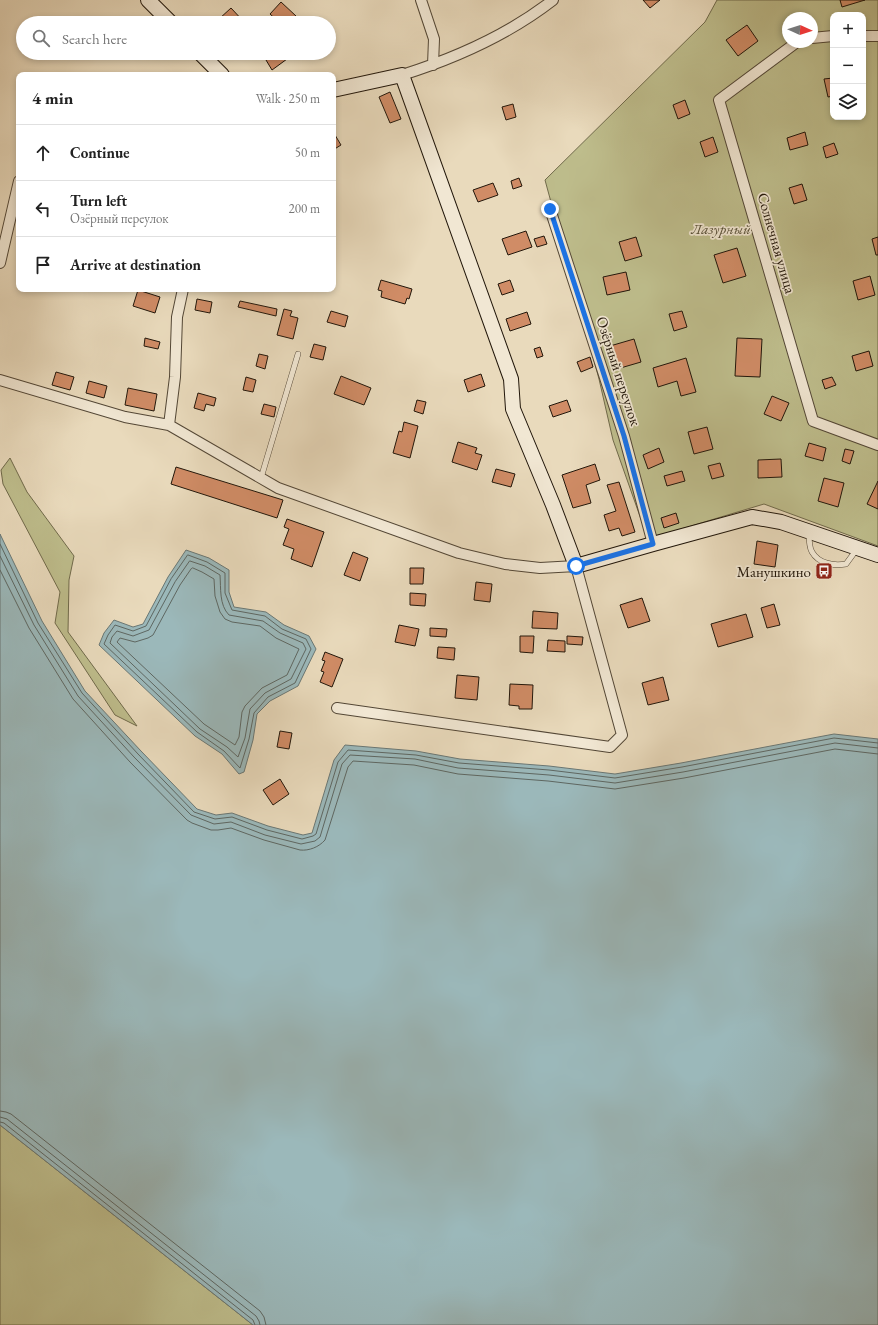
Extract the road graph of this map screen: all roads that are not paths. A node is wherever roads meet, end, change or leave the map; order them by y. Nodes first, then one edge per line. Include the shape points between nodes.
1 (148, 0) edge
2 (421, 0) edge
3 (553, 0) edge
4 (164, 16) edge
5 (830, 36) edge
6 (866, 36) edge
7 (878, 36) edge
8 (818, 37) edge
9 (789, 48) edge
10 (207, 60) edge
11 (433, 65) junction
12 (219, 72) edge
13 (402, 75) junction
14 (336, 89) edge
15 (16, 193) edge
16 (550, 209) dead end
17 (0, 263) edge
18 (182, 292) edge
19 (298, 354) dead end
20 (0, 380) edge
21 (169, 425) junction
22 (878, 446) edge
23 (261, 478) junction
24 (808, 530) junction
25 (653, 544) junction
26 (858, 548) junction
27 (878, 555) edge
28 (576, 566) junction
29 (337, 708) dead end

1 - 4 street
2 - 11 street via 434,39
3 - 11 street via 532,16 483,43
5 - 8 street
6 - 7 street
9 - 22 street, Солнечная улица via 719,100 813,421
10 - 12 street
11 - 13 street
13 - 14 street
13 - 28 street via 511,379 513,410
15 - 17 street
16 - 25 street, Озёрный переулок via 624,436
18 - 21 street via 177,317 175,377
19 - 23 lane
20 - 21 street via 125,417
21 - 23 street
23 - 28 street via 278,488 459,553 505,564 540,568
24 - 25 street via 752,517
24 - 26 street
24 - 26 lane via 811,551 819,560 835,566 846,564
25 - 28 street
26 - 27 street
28 - 29 street via 622,735 610,747

